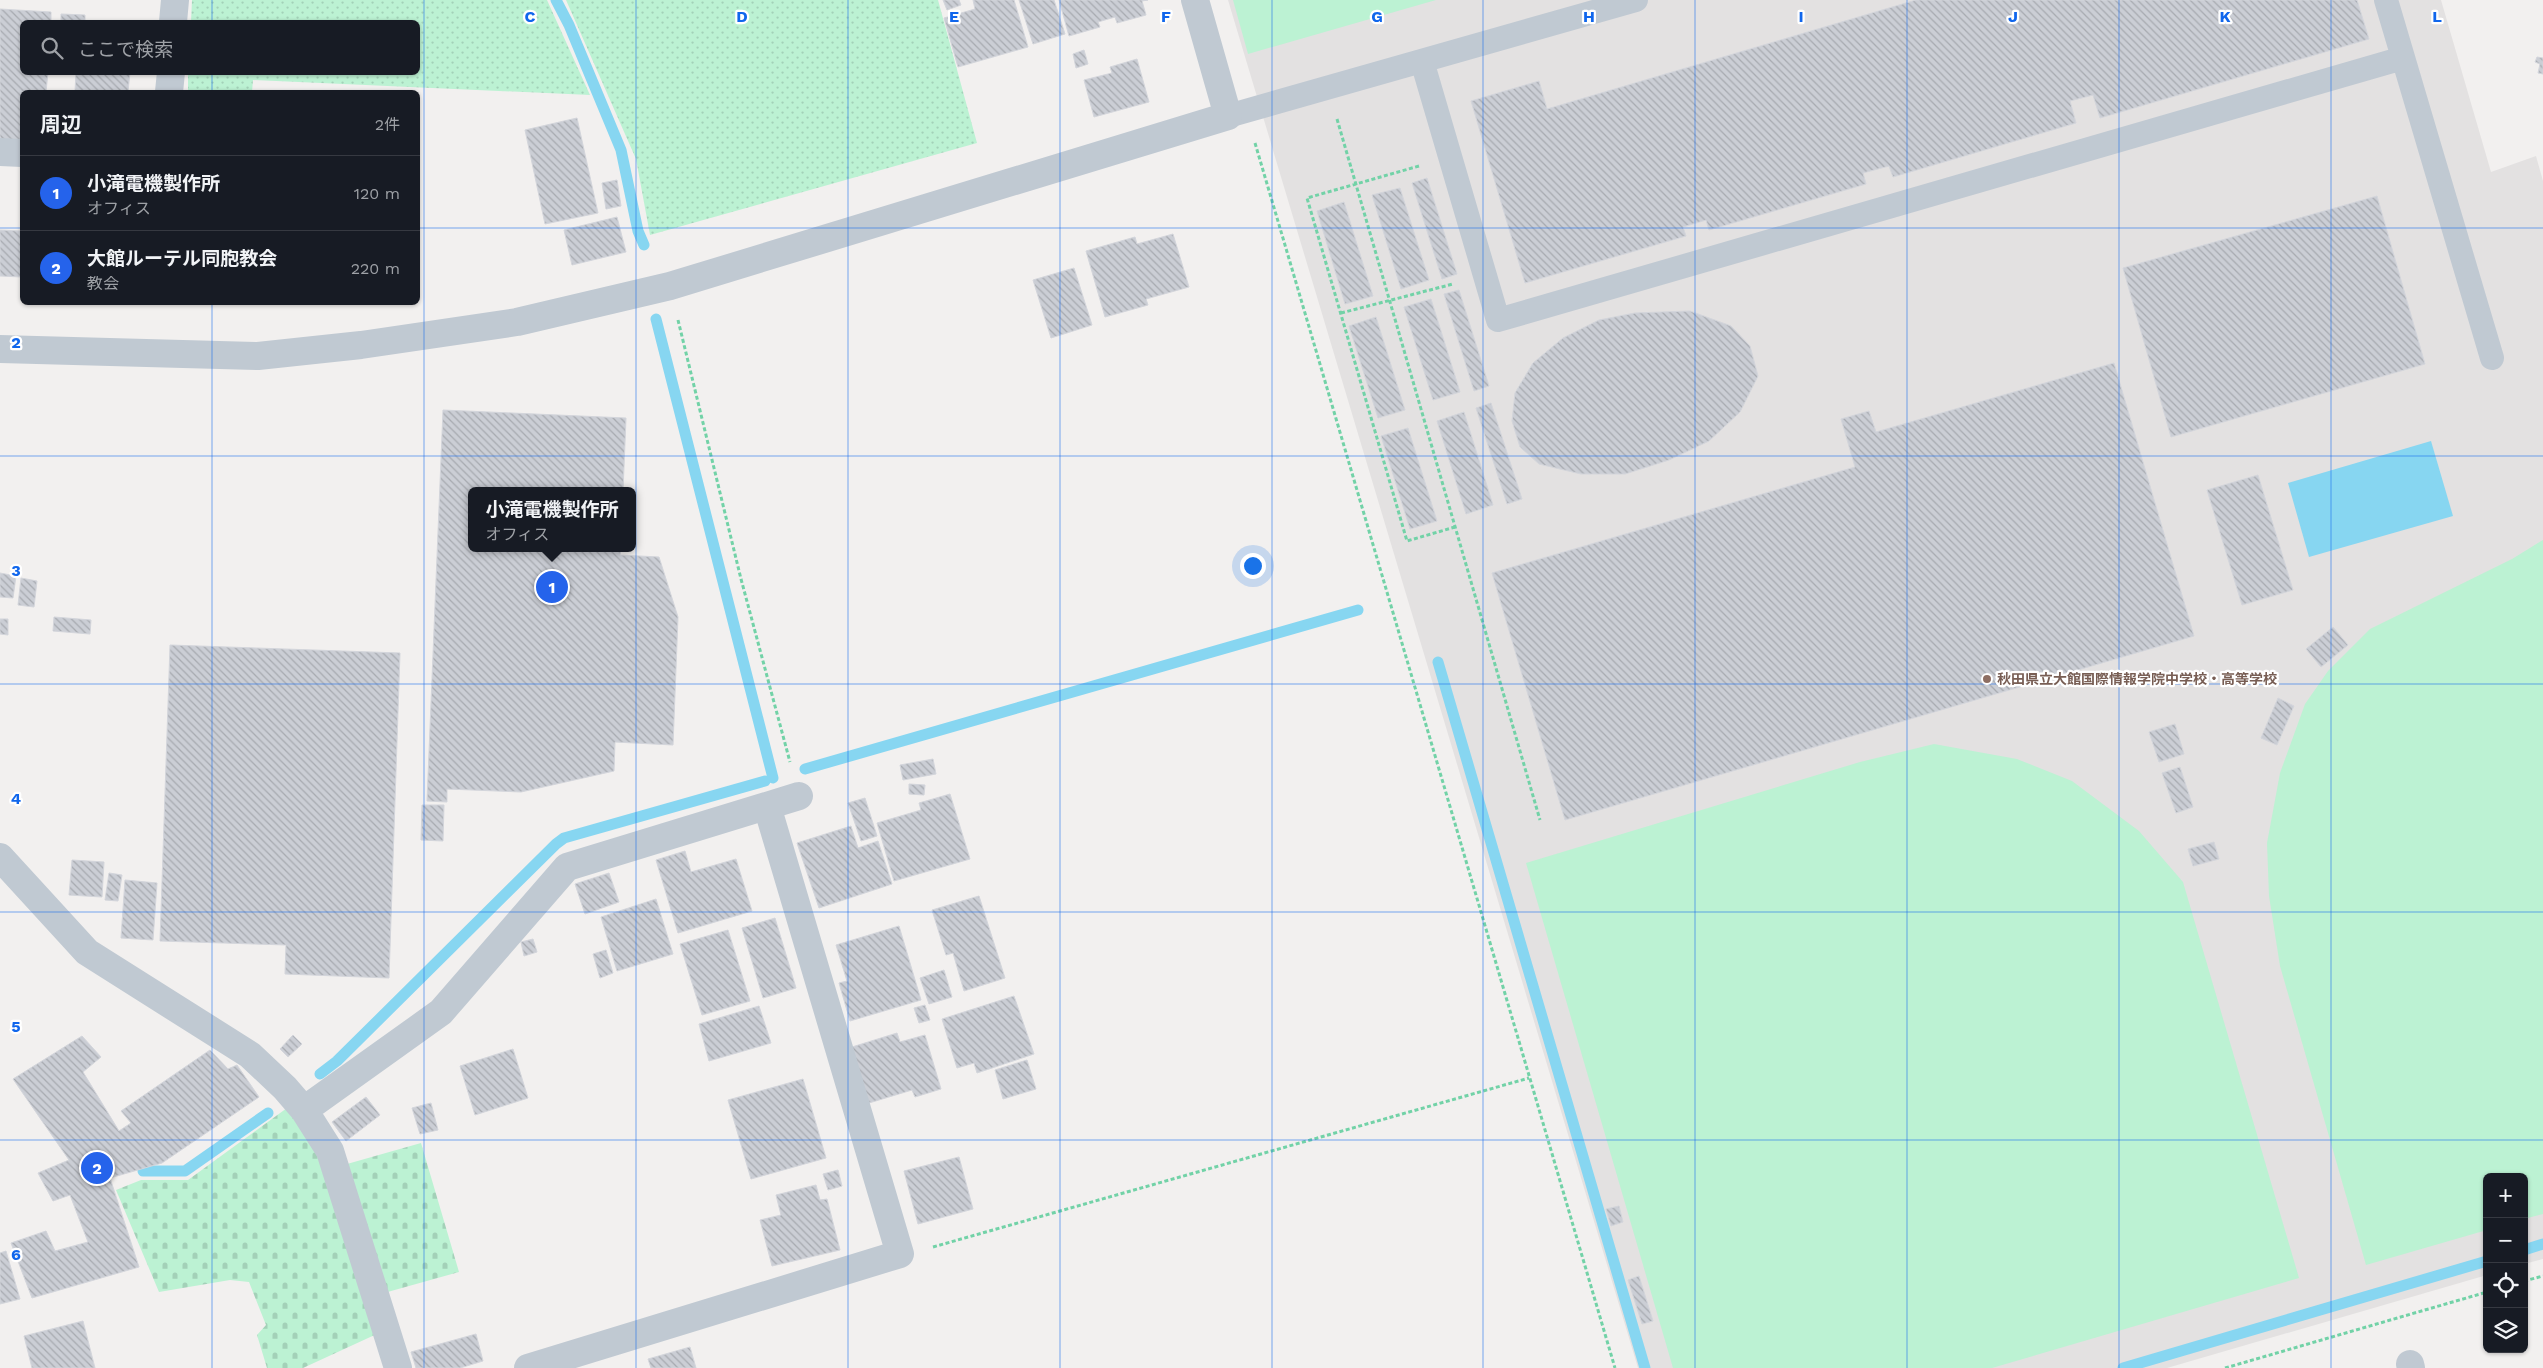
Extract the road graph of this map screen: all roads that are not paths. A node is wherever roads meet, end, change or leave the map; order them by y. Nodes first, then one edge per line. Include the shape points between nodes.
1 (174, 0) edge
2 (1195, 0) edge
3 (1636, 0) edge
4 (2386, 0) edge
5 (173, 20) edge
6 (2404, 58) junction
7 (1422, 61) junction
8 (170, 75) edge
9 (169, 90) edge
10 (1236, 114) junction
11 (0, 152) edge
12 (20, 153) edge
13 (0, 349) edge
14 (2492, 358) dead end
15 (799, 796) road end
16 (767, 806) junction
17 (0, 857) edge
18 (304, 1110) junction
19 (398, 1368) edge
20 (528, 1368) edge

1 - 5 street
2 - 10 street
3 - 7 lane
4 - 6 lane
6 - 7 lane via 1498,320
6 - 14 lane
7 - 10 lane
8 - 9 street
10 - 13 street via 670,286 517,322 371,344 258,356
11 - 12 street
15 - 16 street
16 - 18 street via 567,867 441,1012
16 - 20 street via 900,1254
17 - 18 street via 87,952 250,1055
18 - 19 street via 330,1151

